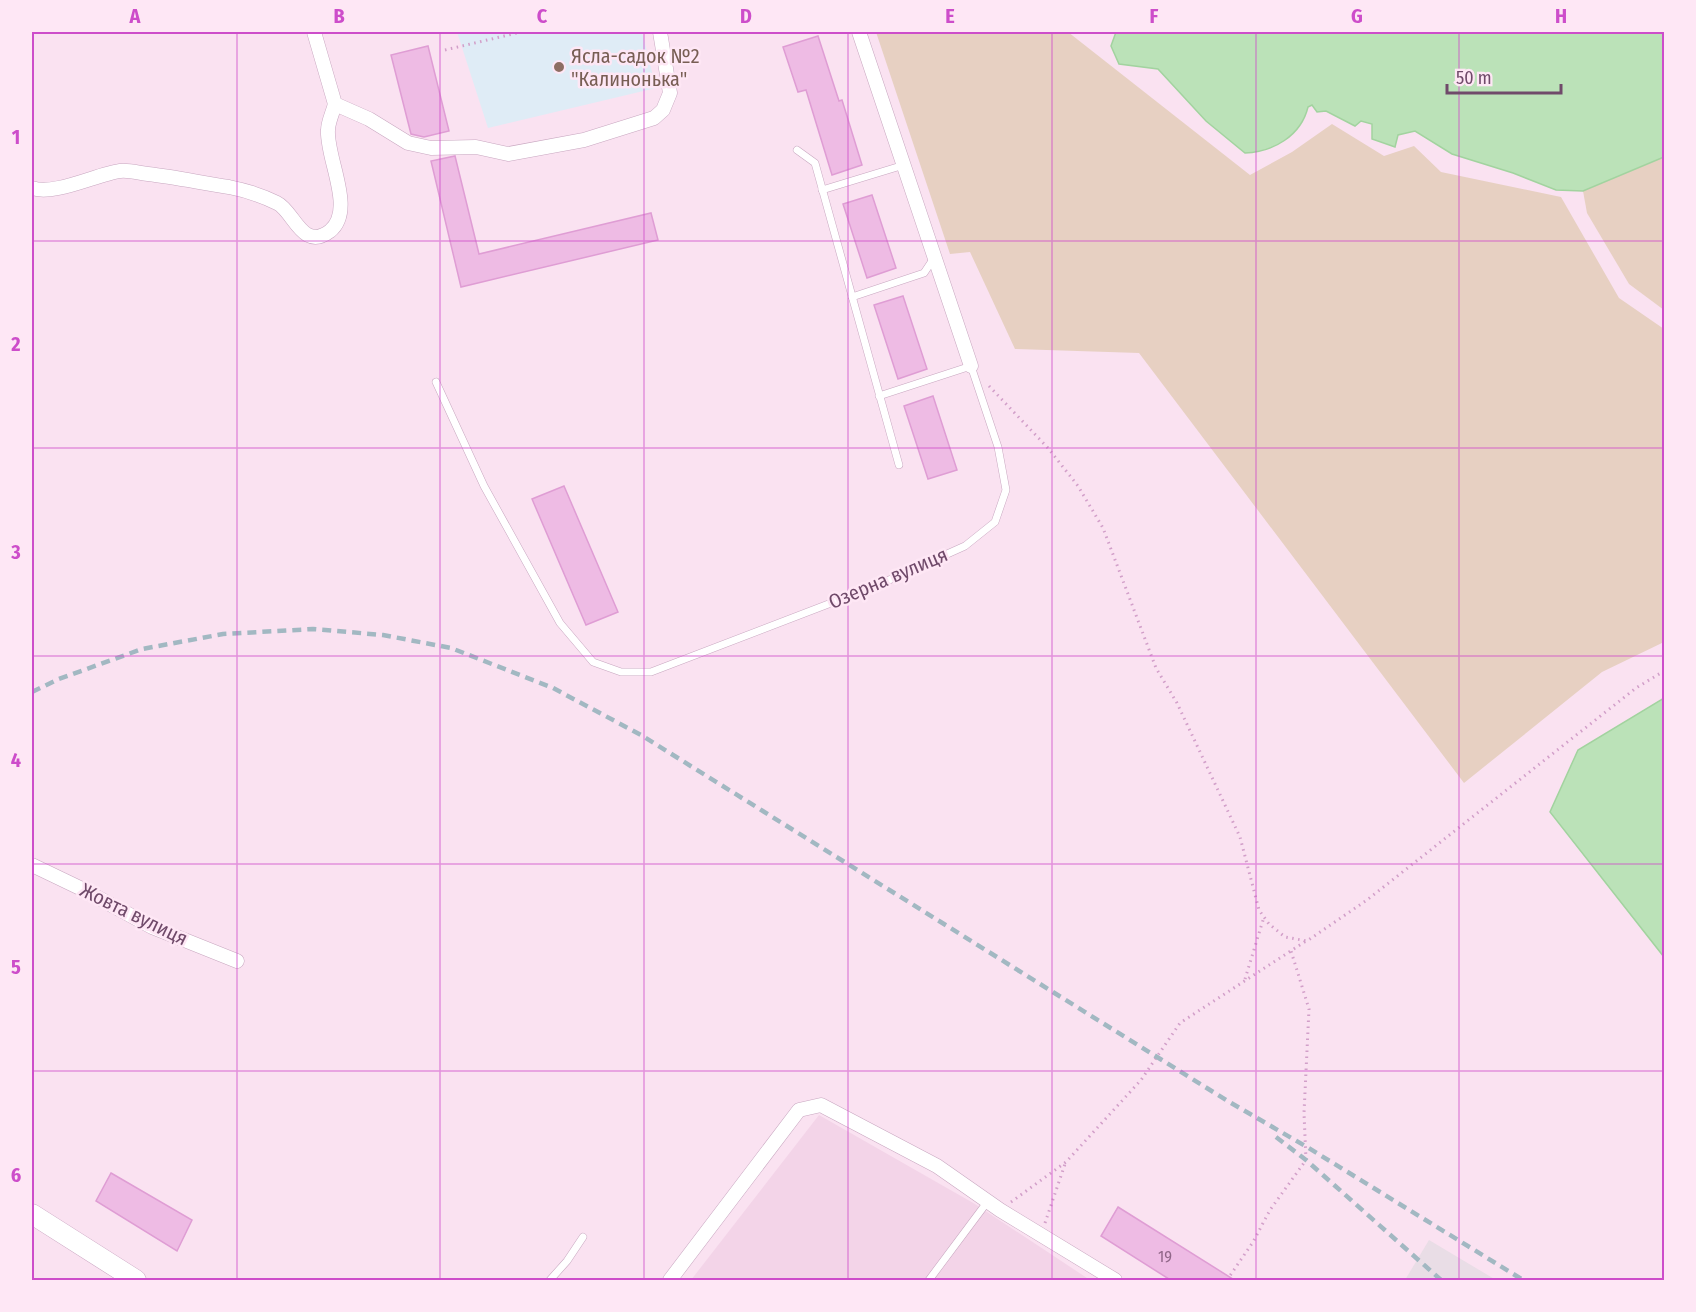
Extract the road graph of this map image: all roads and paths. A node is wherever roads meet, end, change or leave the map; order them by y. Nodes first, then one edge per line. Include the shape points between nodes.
1 (314, 32) edge
2 (521, 32) edge
3 (660, 32) edge
4 (859, 32) edge
5 (445, 50) dead end
6 (335, 104) junction
7 (797, 150) dead end
8 (904, 165) junction
9 (32, 188) edge
10 (822, 190) junction
11 (934, 257) junction
12 (852, 297) junction
13 (970, 366) junction
14 (436, 382) dead end
15 (879, 396) junction
16 (899, 465) dead end
17 (1665, 671) edge
18 (32, 866) edge
19 (1264, 917) junction
20 (1306, 941) junction
21 (1291, 951) junction
22 (237, 961) dead end
23 (1245, 981) junction
24 (1066, 1162) junction
25 (988, 1201) junction
26 (1000, 1210) junction
27 (32, 1214) edge
28 (1041, 1234) junction
29 (583, 1237) dead end
30 (136, 1281) edge
31 (550, 1281) edge
32 (670, 1281) edge
33 (929, 1281) edge
34 (1116, 1281) edge
35 (1227, 1281) edge

1 - 6 street
2 - 5 path
3 - 6 street via 670,93 663,110 654,118 584,140 508,154 476,147 431,148 408,143
4 - 8 street, Озерна вулиця
6 - 9 street via 327,129 341,202 339,221 318,237 298,228 279,204 233,188 122,170 56,188
7 - 10 lane via 814,163
8 - 10 lane
8 - 11 street, Озерна вулиця
10 - 12 lane
11 - 12 lane via 924,273
11 - 13 street, Озерна вулиця
12 - 15 lane
13 - 14 lane, Озерна вулиця via 998,447 1006,490 995,522 965,546 878,585 640,674 593,662 560,623 484,486
13 - 15 lane
13 - 19 path via 1048,448 1078,486 1103,528 1156,668 1177,703 1240,837
15 - 16 lane
17 - 20 path via 1636,688 1367,900
18 - 22 street, Жовта вулиця via 152,927
19 - 20 path via 1285,937
19 - 23 path
20 - 21 path
21 - 23 path
21 - 35 path via 1309,1009 1306,1160
23 - 24 path via 1180,1023 1141,1080
24 - 26 path
24 - 28 path
25 - 26 street
25 - 32 street via 938,1166 821,1105 799,1110
25 - 33 lane
26 - 28 street
27 - 30 main road
28 - 34 street
29 - 31 lane

